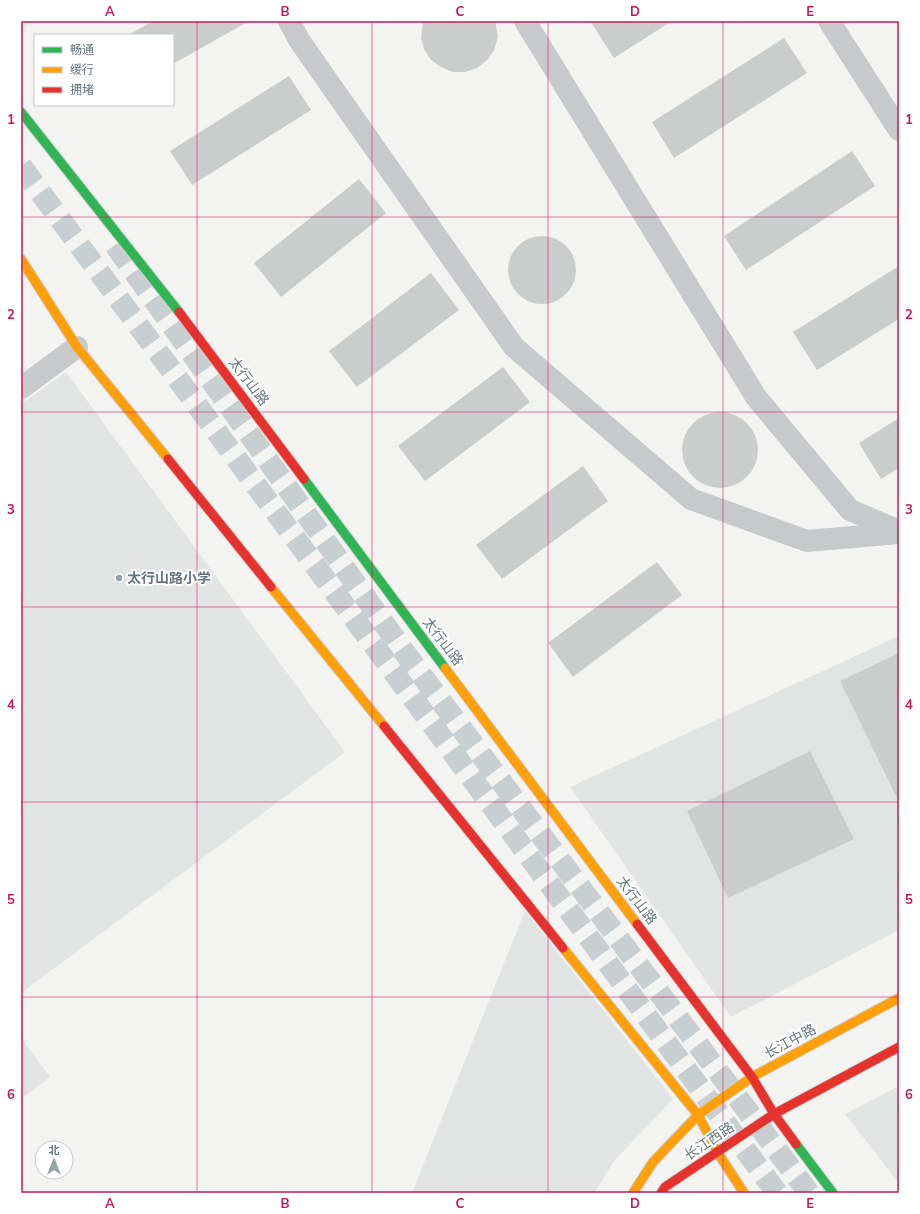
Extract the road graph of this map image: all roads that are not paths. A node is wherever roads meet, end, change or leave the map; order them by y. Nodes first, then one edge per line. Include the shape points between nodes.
1 (288, 21) edge
2 (525, 21) edge
3 (829, 21) edge
4 (21, 112) edge
5 (899, 130) edge
6 (21, 259) edge
7 (77, 347) junction
8 (21, 388) edge
9 (899, 532) edge
10 (899, 998) edge
11 (899, 1047) edge
12 (752, 1077) junction
13 (774, 1114) junction
14 (698, 1115) junction
15 (718, 1153) junction
16 (633, 1193) edge
17 (661, 1193) edge
18 (744, 1193) edge
19 (833, 1193) edge

1 - 9 street via 514,347 691,499 807,541
2 - 9 street via 756,397 850,510
3 - 5 street
4 - 12 main road, 太行山路 via 156,281
6 - 7 main road
7 - 8 street
7 - 14 main road
10 - 12 main road, 长江中路
11 - 13 main road
12 - 13 main road, 太行山路
12 - 14 main road, 长江中路
13 - 15 main road, 长江西路
13 - 19 main road, 太行山路
14 - 15 main road
14 - 16 main road, 长江西路 via 653,1162
15 - 17 main road, 长江西路 via 665,1186
15 - 18 main road

